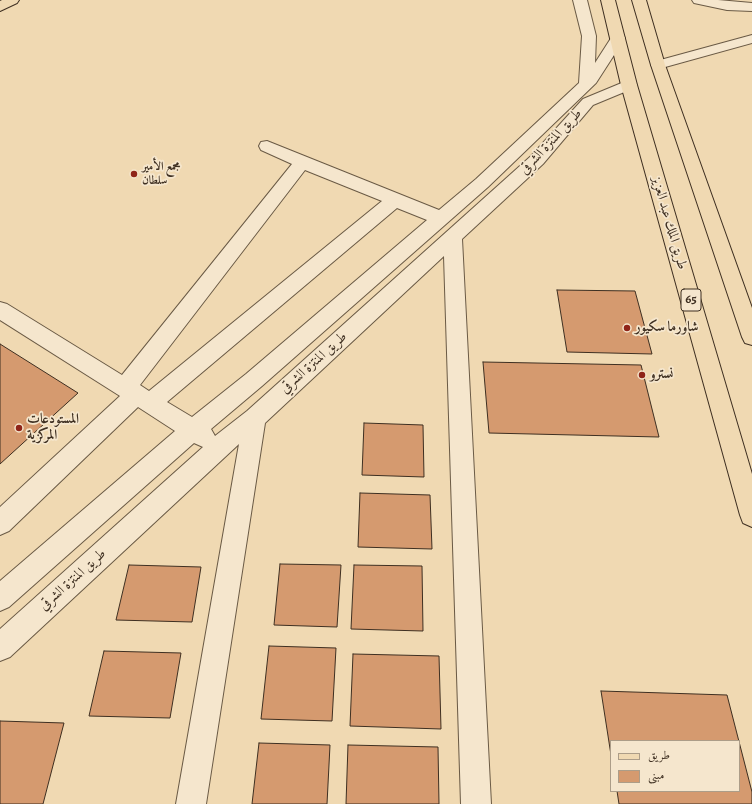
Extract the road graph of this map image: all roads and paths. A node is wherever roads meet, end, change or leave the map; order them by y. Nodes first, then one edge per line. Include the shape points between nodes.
1 (12, 0) edge
2 (580, 0) edge
3 (608, 0) edge
4 (639, 0) edge
5 (699, 0) edge
6 (0, 7) edge
7 (752, 7) edge
8 (618, 38) junction
9 (752, 39) edge
10 (658, 65) junction
11 (586, 85) junction
12 (630, 85) junction
13 (267, 146) dead end
14 (302, 162) junction
15 (395, 200) junction
16 (447, 228) junction
17 (0, 310) edge
18 (752, 337) edge
19 (137, 395) junction
20 (255, 418) junction
21 (193, 430) junction
22 (219, 446) junction
23 (752, 515) edge
24 (0, 523) edge
25 (0, 598) edge
26 (0, 647) edge
27 (191, 804) edge
28 (476, 804) edge

1 - 6 main road
2 - 11 street via 589,36
3 - 8 main road, طريق الملك عبد العزيز
4 - 10 main road
5 - 7 street via 727,6
8 - 11 street
8 - 12 main road, طريق الملك عبد العزيز
9 - 10 street
10 - 18 main road
11 - 16 street via 482,182
12 - 16 street, طريق المنتزة الشرقي via 588,102 537,160
12 - 23 main road, طريق الملك عبد العزيز / 65
13 - 14 street
14 - 15 street
14 - 19 street
15 - 16 street
15 - 19 street
16 - 20 street, طريق المنتزة الشرقي
16 - 21 street
16 - 28 street
17 - 19 street
19 - 21 street
19 - 24 street
20 - 22 street, طريق المنتزة الشرقي
20 - 27 street
21 - 22 street
21 - 25 street
22 - 26 street, طريق المنتزة الشرقي

